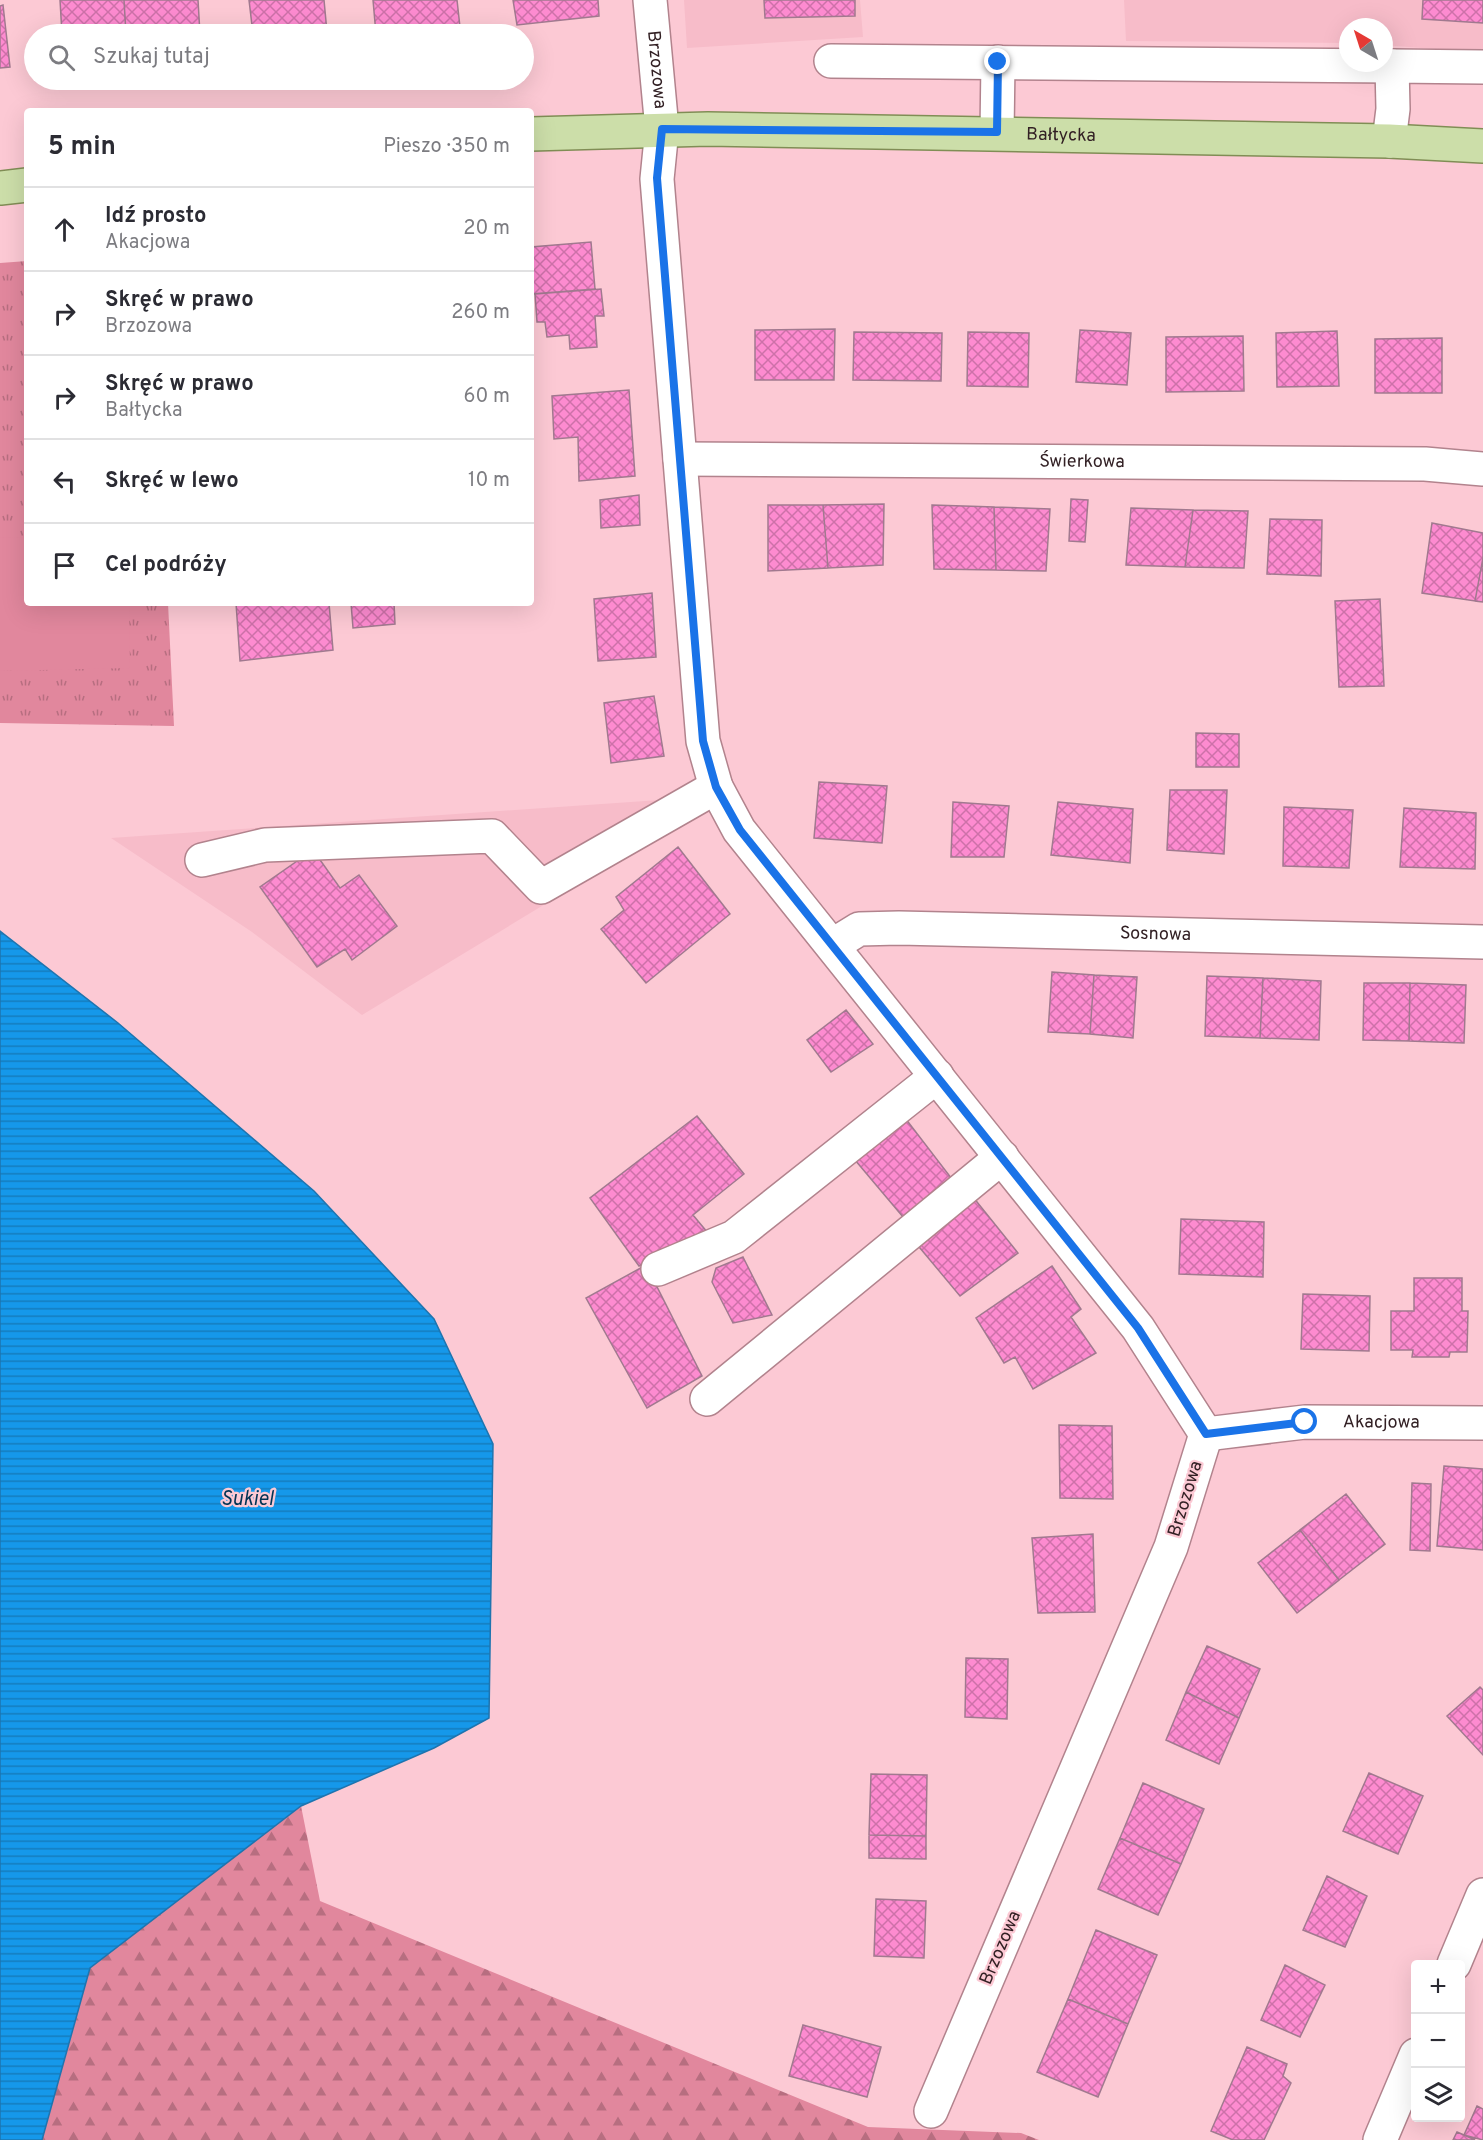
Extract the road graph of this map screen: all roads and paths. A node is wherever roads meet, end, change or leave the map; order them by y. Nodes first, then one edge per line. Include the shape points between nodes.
1 (650, 0) edge
2 (831, 61) dead end
3 (998, 62) junction
4 (1339, 65) edge
5 (1393, 66) edge
6 (1483, 67) edge
7 (1392, 72) edge
8 (662, 129) junction
9 (997, 132) junction
10 (534, 134) edge
11 (1389, 141) junction
12 (1483, 146) edge
13 (24, 185) edge
14 (0, 188) edge
15 (680, 459) junction
16 (1483, 469) edge
17 (716, 787) junction
18 (202, 860) dead end
19 (1483, 942) edge
20 (833, 945) junction
21 (937, 1076) junction
22 (1002, 1157) junction
23 (658, 1269) dead end
24 (707, 1400) dead end
25 (1483, 1423) edge
26 (1206, 1434) junction
27 (1483, 1895) edge
28 (1456, 1960) edge
29 (1411, 2067) edge
30 (931, 2111) dead end
31 (1380, 2140) edge

1 - 8 street, Brzozowa
2 - 3 street
3 - 4 street
3 - 9 street
5 - 6 street
7 - 11 street
8 - 9 main road, Bałtycka
8 - 10 main road, Bałtycka
8 - 15 street, Brzozowa via 657,178
9 - 11 main road, Bałtycka
11 - 12 main road, Bałtycka
13 - 14 main road
15 - 16 street, Świerkowa via 1425,464
15 - 17 street, Brzozowa via 703,741
17 - 18 street via 542,887 492,836 265,845
17 - 20 street, Brzozowa via 740,830
19 - 20 street, Sosnowa via 899,928 859,929
20 - 21 street, Brzozowa
21 - 22 street, Brzozowa
21 - 23 street via 734,1237
22 - 24 street
22 - 26 street, Brzozowa via 1138,1328
25 - 26 street, Akacjowa via 1305,1422
26 - 30 street, Brzozowa via 1171,1547
27 - 28 street
29 - 31 street

